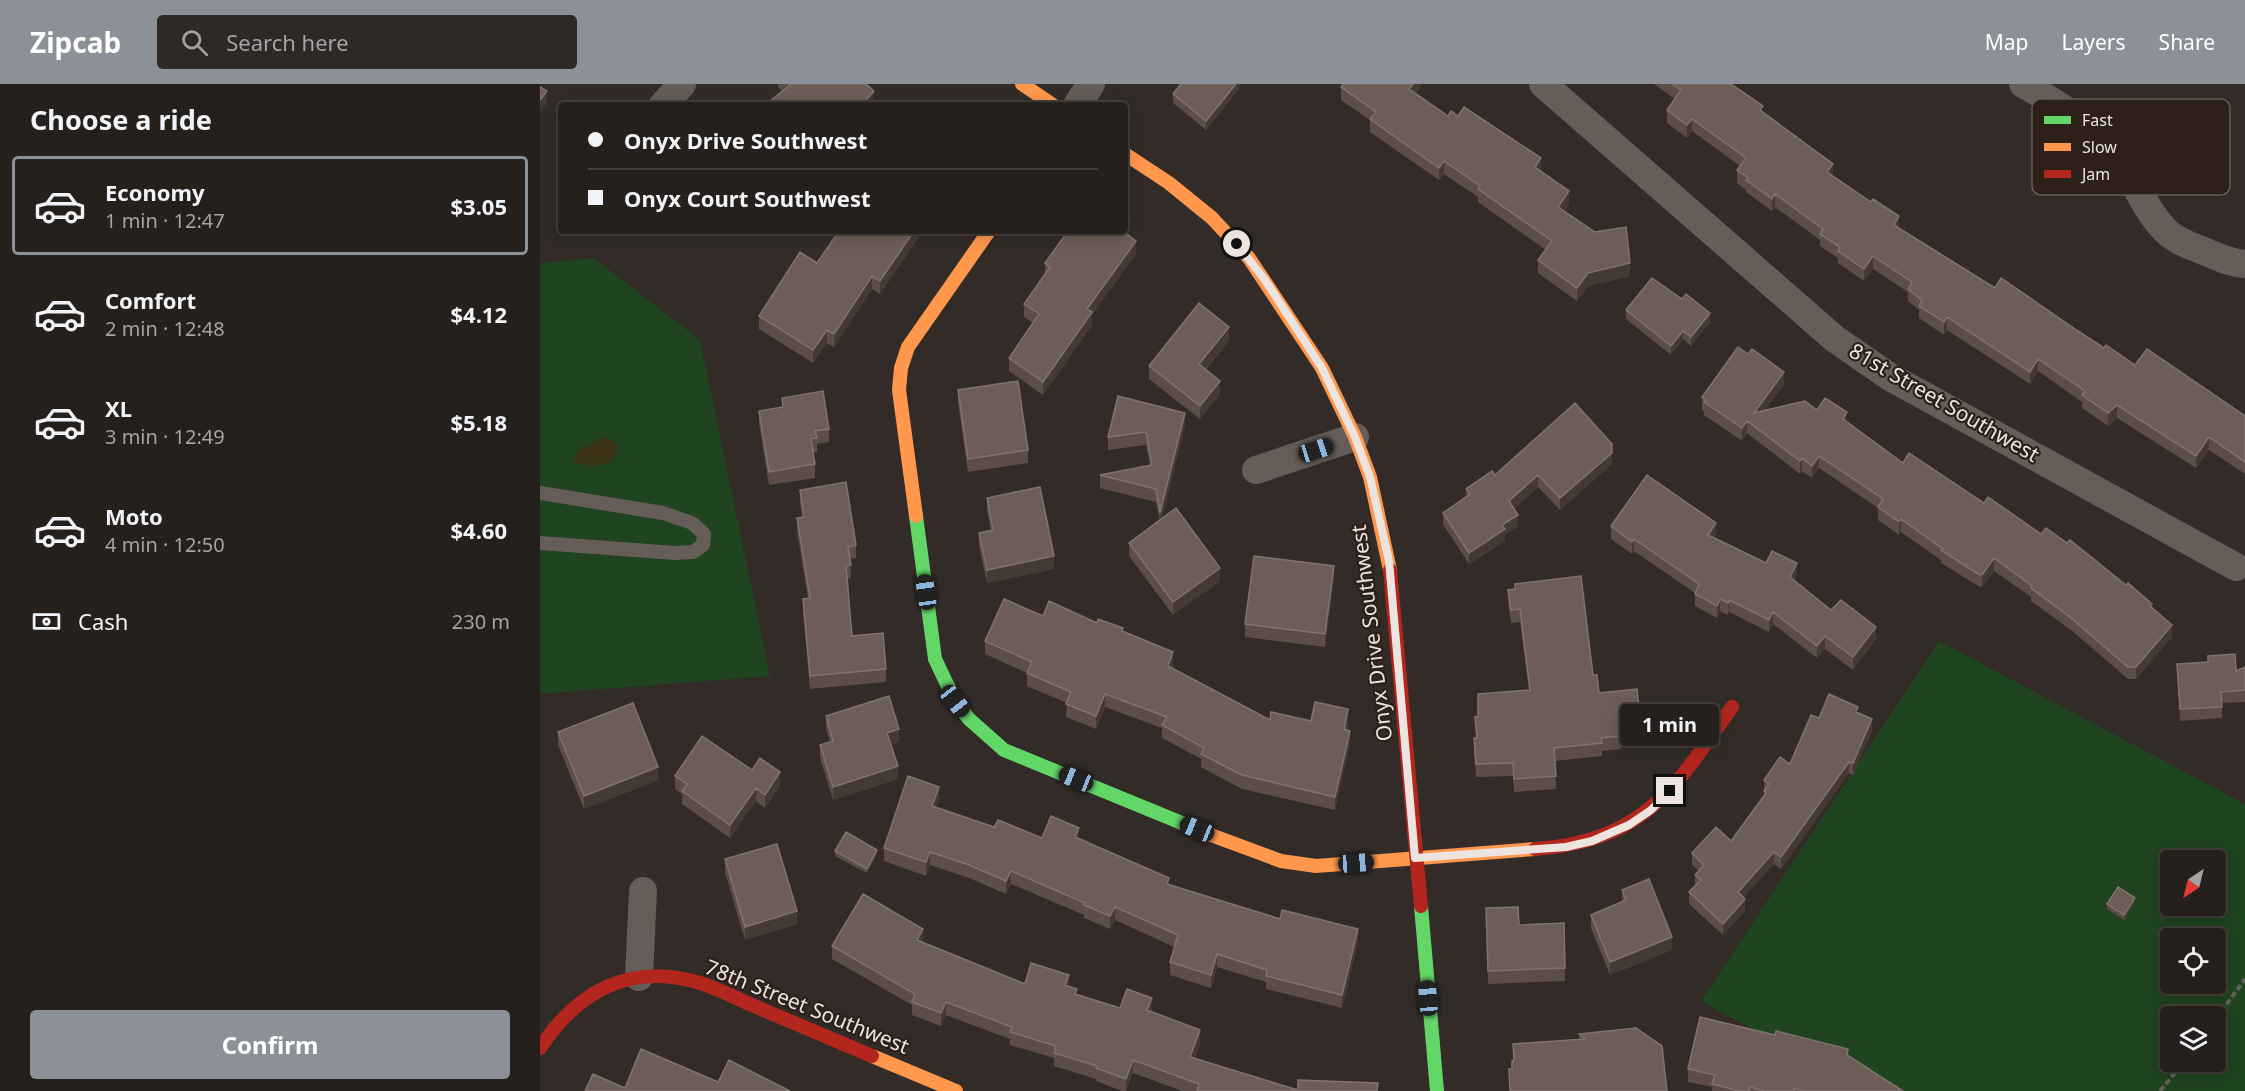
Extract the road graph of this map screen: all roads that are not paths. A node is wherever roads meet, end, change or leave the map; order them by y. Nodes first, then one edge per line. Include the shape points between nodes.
1 (682, 84) edge
2 (1022, 84) edge
3 (1091, 84) edge
4 (1543, 84) edge
5 (2023, 84) edge
6 (2050, 99) edge
7 (666, 102) edge
8 (1049, 102) edge
9 (1079, 102) edge
10 (1128, 156) edge
11 (2141, 195) edge
12 (987, 234) edge
13 (2245, 264) edge
14 (1355, 437) junction
15 (1256, 470) dead end
16 (540, 493) edge
17 (540, 543) edge
18 (2236, 567) dead end
19 (1732, 707) dead end
20 (1415, 858) junction
21 (643, 891) dead end
22 (639, 977) junction
23 (540, 1048) edge
24 (956, 1091) edge
25 (1437, 1091) edge

1 - 7 street
2 - 8 street
3 - 9 street
4 - 18 street, 81st Street Southwest via 1862,359
5 - 6 street
10 - 14 street, Onyx Drive Southwest via 1170,183 1212,218 1249,258 1322,368
11 - 13 street via 2166,232 2178,240 2233,263
12 - 20 street via 908,347 899,390 935,659 955,701 1004,750 1258,854 1316,866
14 - 15 street
14 - 20 street, Onyx Drive Southwest via 1370,477 1389,561
16 - 17 lane via 663,513 692,523 704,534 703,545 693,552 675,553
19 - 20 street via 1670,791 1629,825 1566,847
20 - 25 street, Onyx Drive Southwest
21 - 22 street
22 - 23 street, 78th Street Southwest via 609,985 582,1000 559,1021
22 - 24 street, 78th Street Southwest via 669,976 700,983

